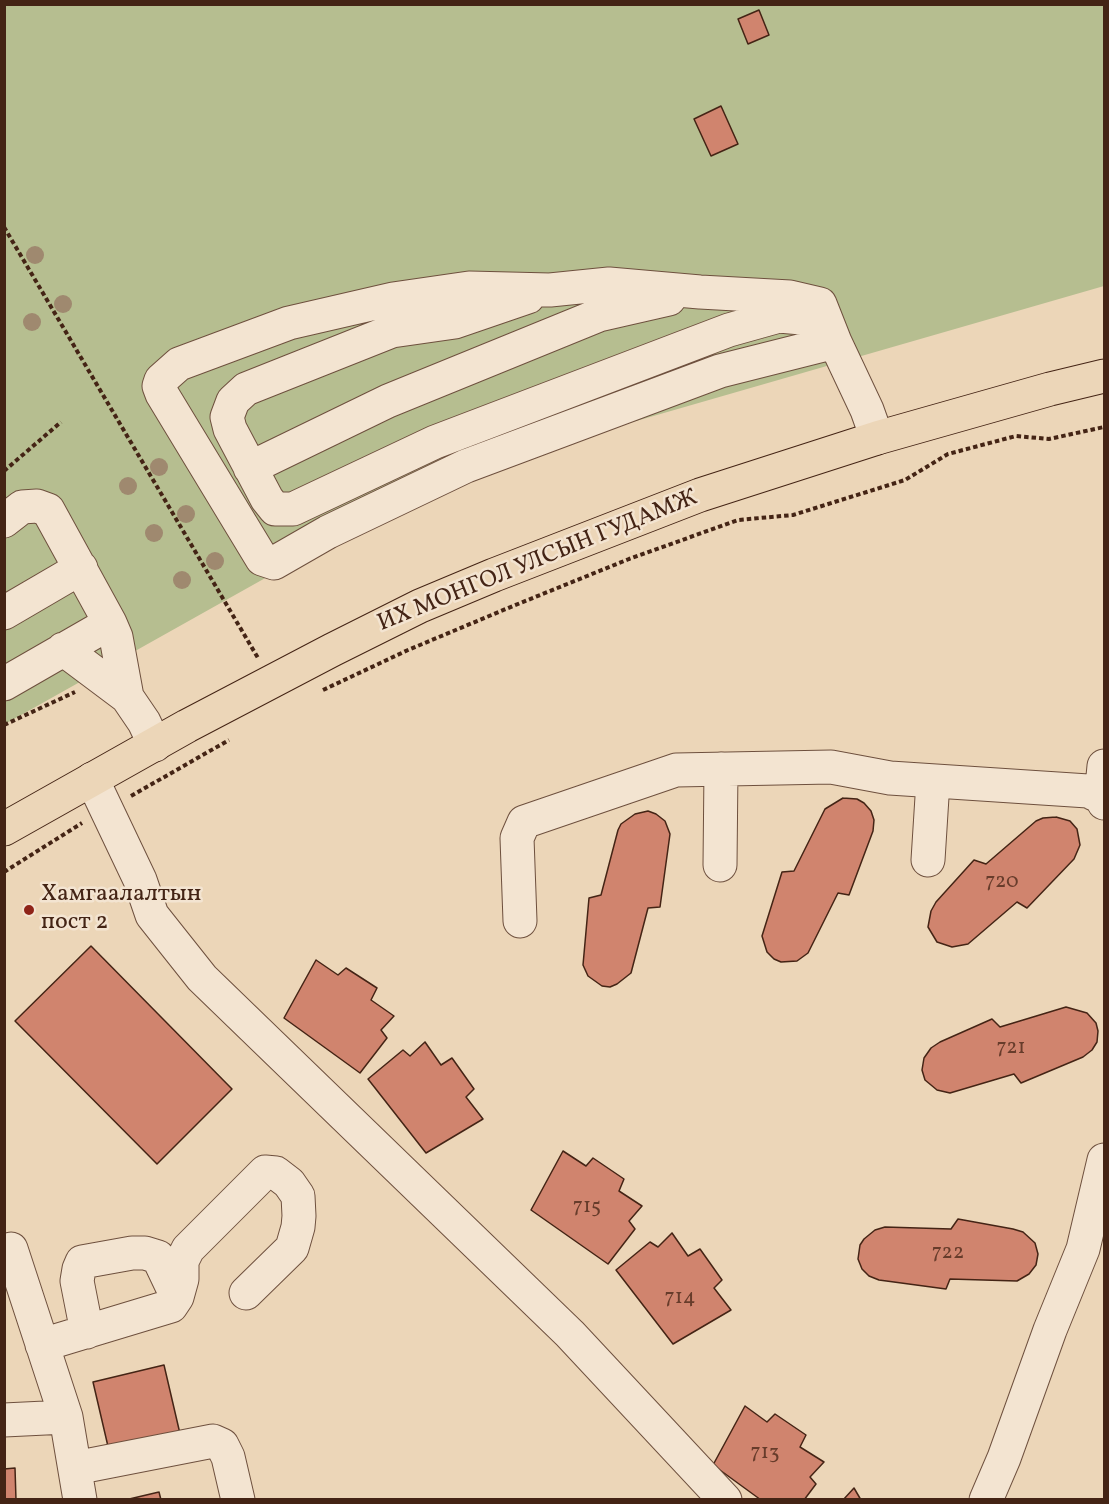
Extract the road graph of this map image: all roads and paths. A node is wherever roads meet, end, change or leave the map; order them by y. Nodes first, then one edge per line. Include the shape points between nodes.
1 (4, 227) edge
2 (550, 290) junction
3 (700, 292) junction
4 (830, 331) junction
5 (1104, 376) edge
6 (61, 422) dead end
7 (1104, 427) edge
8 (877, 438) junction
9 (250, 468) junction
10 (4, 471) edge
11 (4, 521) edge
12 (81, 568) junction
13 (4, 612) edge
14 (110, 623) junction
15 (63, 650) junction
16 (263, 666) dead end
17 (4, 684) edge
18 (80, 692) dead end
19 (313, 695) dead end
20 (127, 697) junction
21 (4, 725) edge
22 (235, 736) dead end
23 (154, 745) junction
24 (721, 769) junction
25 (92, 779) junction
26 (933, 781) junction
27 (1103, 789) edge
28 (107, 810) junction
29 (4, 829) edge
30 (928, 860) dead end
31 (720, 866) dead end
32 (4, 872) edge
33 (520, 921) dead end
34 (1104, 1160) edge
35 (7, 1243) edge
36 (246, 1293) dead end
37 (177, 1297) junction
38 (87, 1332) junction
39 (42, 1345) junction
40 (66, 1417) junction
41 (4, 1420) edge
42 (75, 1468) junction
43 (80, 1500) edge
44 (238, 1500) edge
45 (724, 1500) edge
46 (986, 1500) edge

1 - 16 path
2 - 3 street via 609,284
2 - 4 street via 469,288 393,299 289,323 178,364 159,386 262,559 274,563 328,532 466,466
2 - 9 street via 455,322 392,332 246,389 233,401 227,417
3 - 4 street via 790,297 820,304
3 - 9 street via 599,315 388,401
4 - 8 street
4 - 9 street via 779,316 729,330 435,442 293,509 275,509
5 - 8 main road, ИХ МОНГОЛ УЛСЫН ГУДАМЖ
6 - 10 path
7 - 19 path via 1049,439 1016,436 948,454 905,480 793,515 738,520 513,606
8 - 23 main road, ИХ МОНГОЛ УЛСЫН ГУДАМЖ via 700,495 431,601
11 - 12 street via 22,507 48,510
12 - 13 street
12 - 14 street
14 - 15 street
14 - 20 street
15 - 17 street
15 - 20 street
18 - 21 path
20 - 23 street
22 - 28 path
23 - 25 main road, ИХ МОНГОЛ УЛСЫН ГУДАМЖ
24 - 26 street via 831,767
24 - 31 street
24 - 33 street via 676,770 524,822 517,838
25 - 28 street
25 - 29 main road, ИХ МОНГОЛ УЛСЫН ГУДАМЖ
26 - 27 street
26 - 30 street
28 - 32 path
28 - 45 street via 152,915 202,978 570,1334
34 - 46 street via 1083,1249
35 - 39 street
36 - 37 street via 292,1248 298,1227 298,1196 276,1173 265,1172 188,1249 182,1261
37 - 38 street via 171,1306
37 - 38 street via 158,1257 132,1253 82,1262 77,1281
38 - 39 street
39 - 40 street
40 - 41 street
40 - 42 street
42 - 43 street
42 - 44 street via 213,1440 222,1445 228,1457

